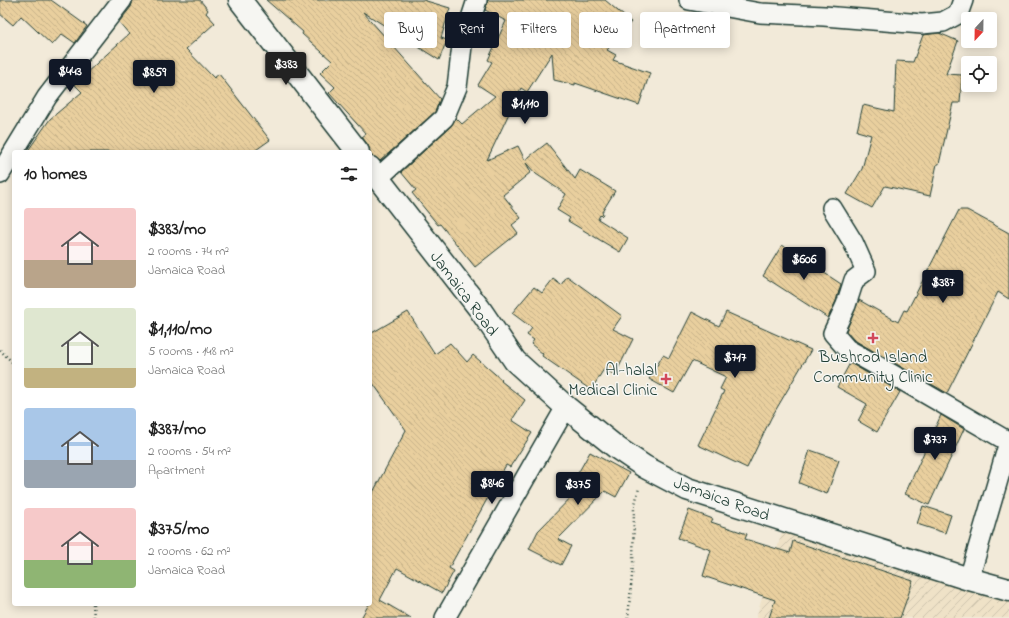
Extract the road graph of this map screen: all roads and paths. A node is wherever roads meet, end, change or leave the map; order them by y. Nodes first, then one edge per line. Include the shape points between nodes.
1 (122, 0) edge
2 (240, 0) edge
3 (477, 0) edge
4 (689, 0) edge
5 (963, 0) edge
6 (14, 150) edge
7 (356, 150) edge
8 (12, 154) edge
9 (374, 173) edge
10 (0, 174) edge
11 (832, 208) dead end
12 (0, 350) edge
13 (12, 362) edge
14 (566, 407) junction
15 (1009, 442) edge
16 (645, 467) junction
17 (969, 579) junction
18 (1009, 590) edge
19 (93, 606) edge
20 (94, 618) edge
21 (445, 618) edge
22 (628, 618) edge

1 - 6 street via 47,96
2 - 7 street
3 - 9 street via 462,46 457,87 444,118
4 - 5 street via 760,13 922,24 943,22 958,14
8 - 10 street
9 - 14 street, Jamaica Road via 479,308 515,360
11 - 15 street via 853,242 866,271 854,280 833,333 847,350
12 - 13 path
14 - 16 street, Jamaica Road
14 - 21 street
15 - 17 street
16 - 17 street, Jamaica Road via 687,489
16 - 22 path via 634,508 633,565
17 - 18 street, Jamaica Road
19 - 20 path

